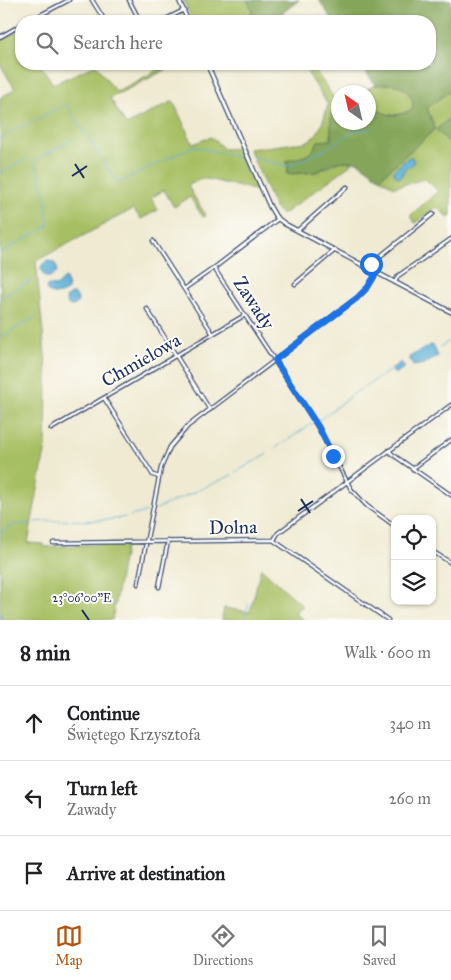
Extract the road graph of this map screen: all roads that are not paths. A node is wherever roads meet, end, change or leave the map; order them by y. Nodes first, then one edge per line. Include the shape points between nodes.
1 (69, 0) edge
2 (92, 0) edge
3 (128, 0) edge
4 (179, 0) edge
5 (184, 10) junction
6 (40, 15) edge
7 (101, 15) edge
8 (137, 15) edge
9 (174, 15) edge
10 (186, 15) edge
11 (15, 28) edge
12 (0, 36) edge
13 (210, 70) edge
14 (347, 187) dead end
15 (433, 214) dead end
16 (278, 219) junction
17 (298, 230) junction
18 (451, 239) edge
19 (153, 242) dead end
20 (335, 250) junction
21 (214, 268) junction
22 (368, 268) junction
23 (377, 272) junction
24 (395, 282) junction
25 (295, 284) dead end
26 (184, 289) junction
27 (147, 308) dead end
28 (451, 312) edge
29 (245, 315) junction
30 (212, 334) junction
31 (176, 355) junction
32 (275, 360) junction
33 (104, 398) junction
34 (451, 405) edge
35 (210, 410) junction
36 (50, 429) dead end
37 (451, 440) edge
38 (389, 450) junction
39 (412, 469) junction
40 (159, 477) junction
41 (346, 482) junction
42 (451, 495) edge
43 (391, 523) edge
44 (274, 540) junction
45 (147, 541) junction
46 (168, 541) junction
47 (53, 542) dead end
48 (436, 554) edge
49 (451, 563) edge
50 (138, 584) dead end
51 (158, 587) dead end
52 (388, 620) edge

1 - 6 street
2 - 7 street
3 - 8 street
4 - 5 street
5 - 9 street
5 - 10 street
11 - 12 street
13 - 16 street
14 - 17 street
15 - 22 street
16 - 17 street
16 - 21 street
17 - 20 street
18 - 24 street via 398,276
19 - 26 street
20 - 22 street
20 - 25 street
21 - 26 street, Zawady
21 - 29 street, Zawady
22 - 23 street
23 - 24 street
23 - 32 street via 357,298
24 - 28 street
26 - 30 street
27 - 31 street
29 - 30 street, Chmielowa
29 - 32 street, Zawady
30 - 31 street, Chmielowa
31 - 33 street, Chmielowa
31 - 35 street
32 - 35 street
32 - 41 street, Zawady via 319,428
33 - 36 street, Chmielowa
33 - 40 street via 153,475
34 - 38 street
35 - 40 street via 188,426 174,442
37 - 39 street
38 - 39 street
38 - 41 street
39 - 42 street
40 - 45 street
41 - 43 street, Zawady via 361,500
41 - 44 street via 278,533
44 - 46 street, Dolna
44 - 52 street, Dolna
45 - 46 street, Dolna
45 - 47 street, Dolna
45 - 50 street
46 - 51 street
48 - 49 street

